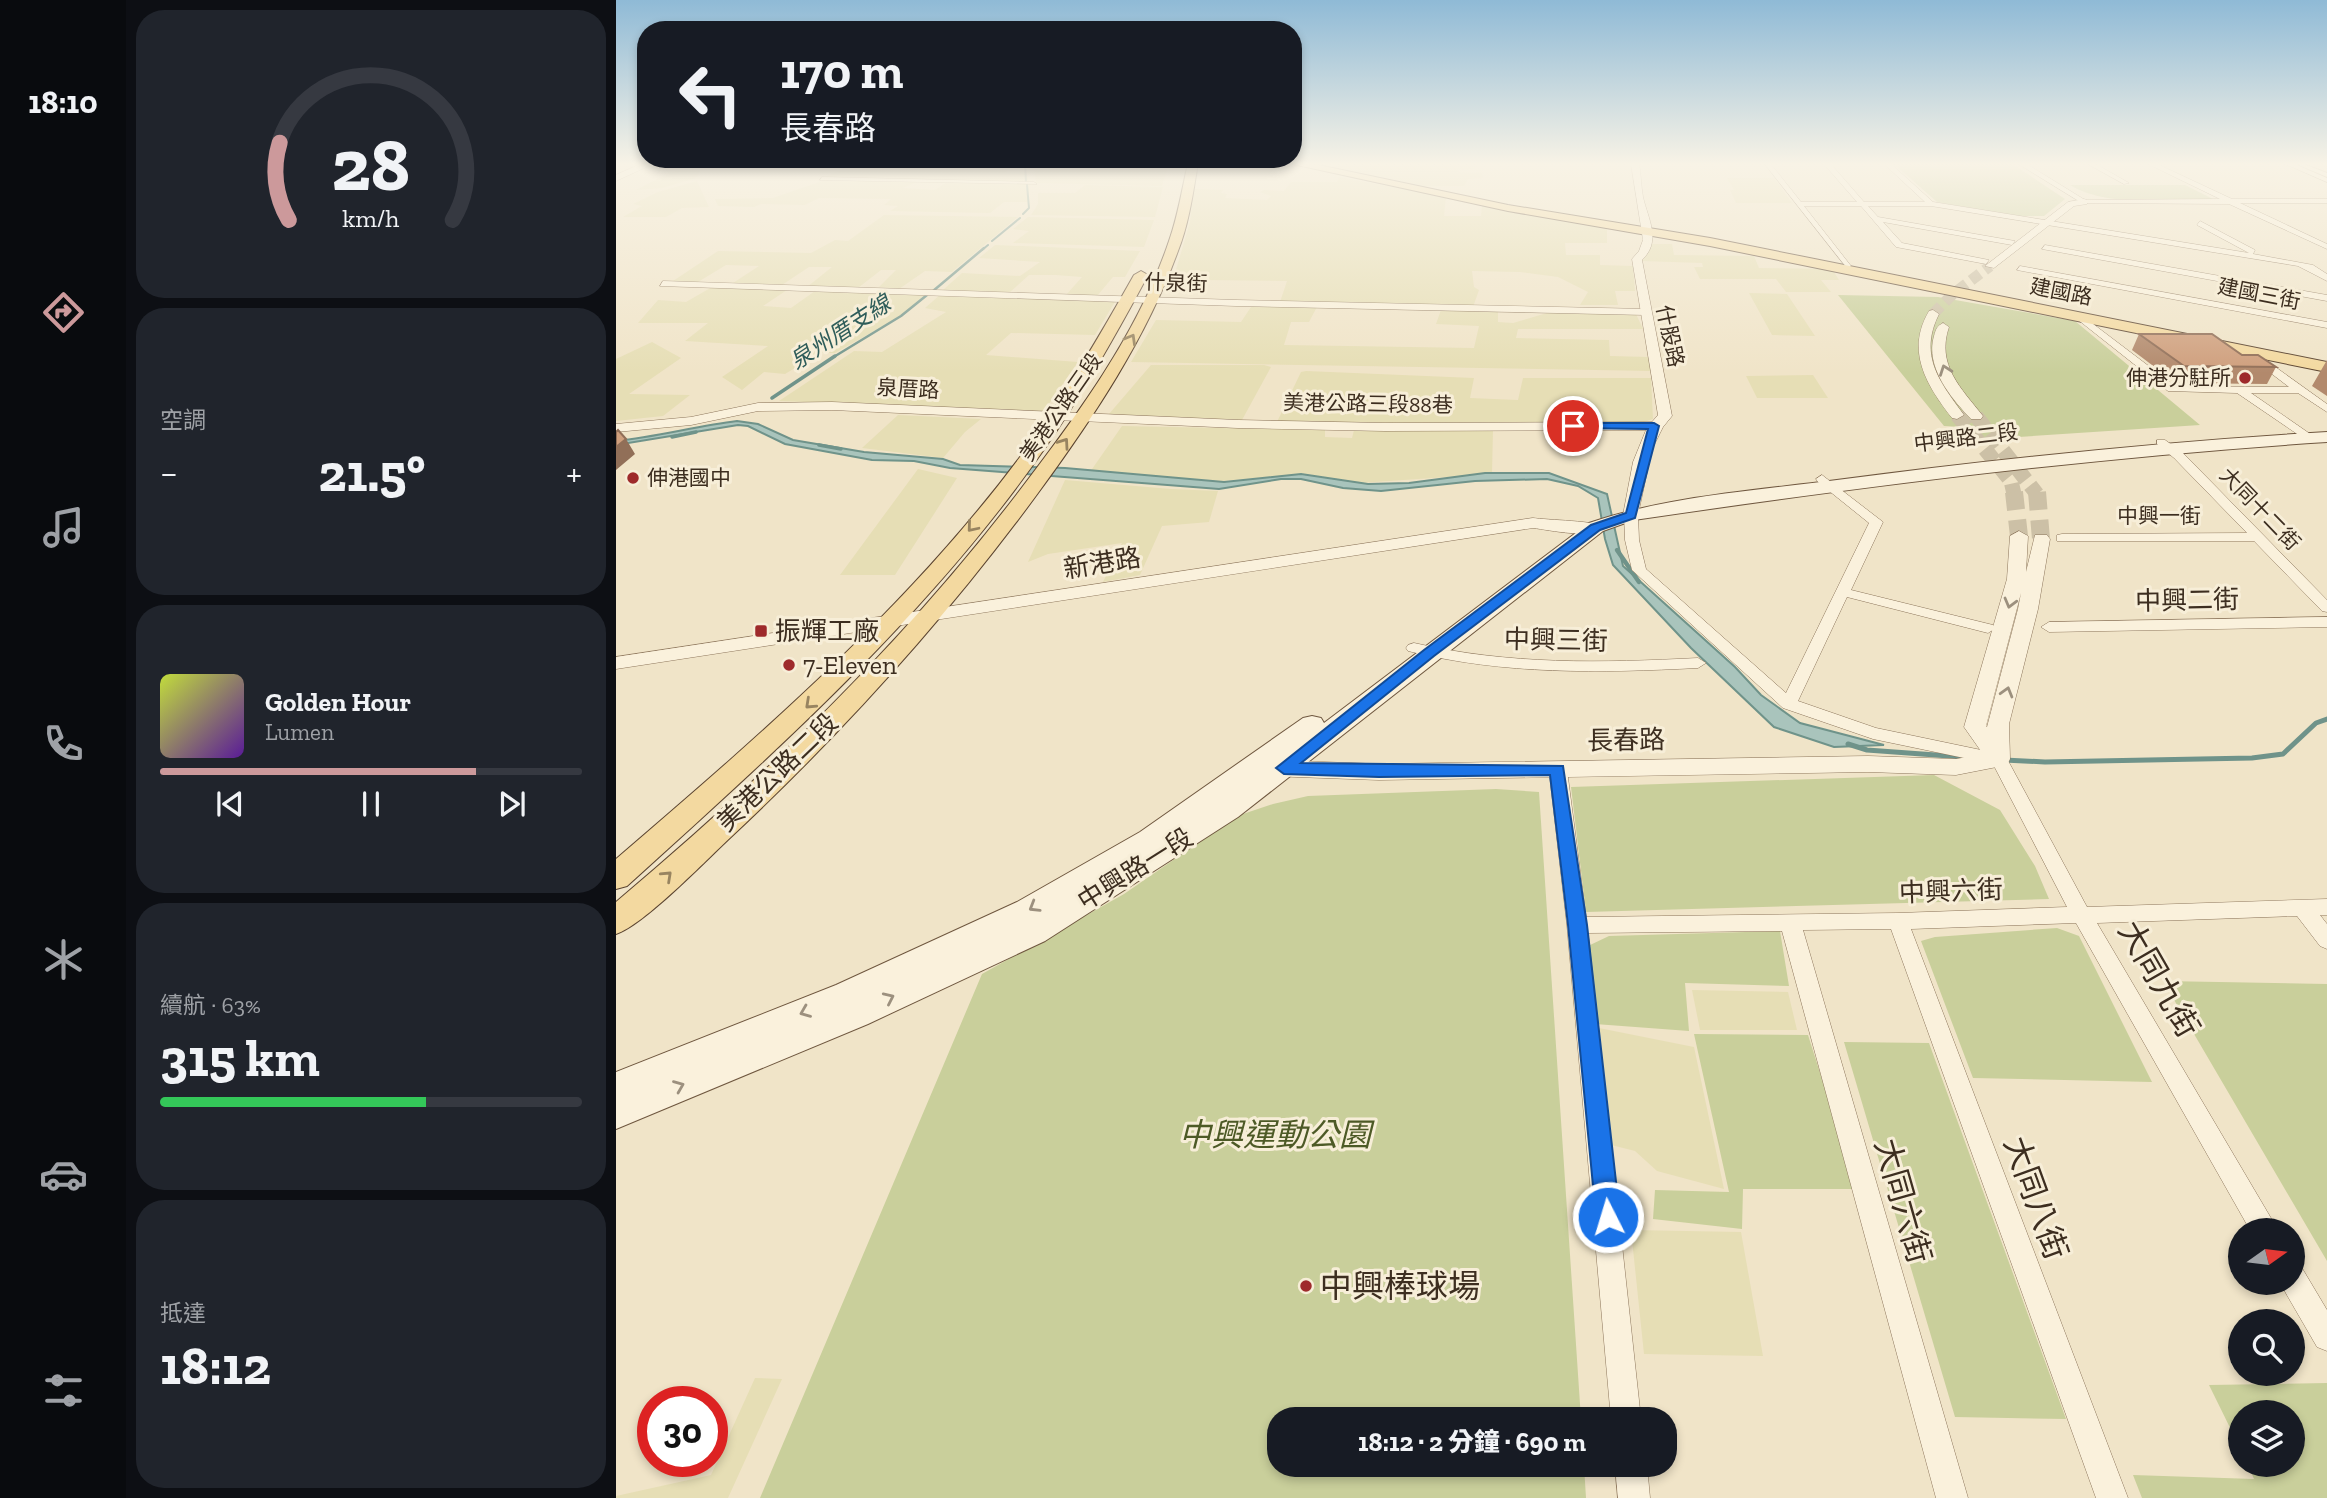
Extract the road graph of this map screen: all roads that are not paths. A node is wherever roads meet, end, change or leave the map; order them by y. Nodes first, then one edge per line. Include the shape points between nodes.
1 (1177, 233) edge
2 (1647, 233) edge
3 (1666, 233) edge
4 (1668, 233) edge
5 (1821, 233) edge
6 (1888, 233) edge
7 (1955, 233) edge
8 (2031, 233) edge
9 (2049, 233) edge
10 (2108, 233) edge
11 (2218, 233) edge
12 (2297, 233) edge
13 (2012, 243) dead end
14 (2045, 247) dead end
15 (2327, 247) edge
16 (2263, 258) junction
17 (1148, 260) dead end
18 (1988, 264) joint
19 (1847, 266) junction
20 (2003, 268) tunnel mouth
21 (2020, 268) dead end
22 (2327, 278) edge
23 (663, 284) dead end
24 (2327, 298) edge
25 (1130, 299) junction
26 (1151, 300) junction
27 (1646, 312) junction
28 (1933, 314) tunnel mouth
29 (1948, 317) tunnel mouth
30 (2080, 317) junction
31 (2327, 325) edge
32 (2244, 350) junction
33 (2327, 365) edge
34 (2240, 390) junction
35 (2301, 390) junction
36 (758, 407) joint
37 (2327, 409) edge
38 (1957, 415) tunnel mouth
39 (1056, 416) junction
40 (1976, 416) tunnel mouth
41 (1082, 418) junction
42 (1654, 426) junction
43 (616, 428) edge
44 (2316, 435) edge
45 (2163, 445) junction
46 (1031, 471) junction
47 (1825, 482) junction
48 (1607, 519) junction
49 (2019, 536) tunnel mouth
50 (2256, 537) junction
51 (2062, 538) dead end
52 (2041, 539) tunnel mouth
53 (1843, 592) junction
54 (2327, 608) edge
55 (931, 616) junction
56 (893, 621) junction
57 (2327, 622) edge
58 (2049, 627) dead end
59 (1988, 628) dead end
60 (1422, 650) junction
61 (616, 663) edge
62 (1698, 663) dead end
63 (1789, 704) junction
64 (1996, 764) junction
65 (1254, 768) junction
66 (1284, 768) junction
67 (1558, 769) junction
68 (616, 877) edge
69 (2302, 907) junction
70 (2327, 907) edge
71 (2081, 914) junction
72 (616, 921) edge
73 (1790, 921) junction
74 (1898, 922) junction
75 (1577, 925) junction
76 (2327, 940) edge
77 (616, 1089) edge
78 (616, 1112) edge
79 (2258, 1218) edge
80 (2302, 1295) edge
81 (2327, 1337) edge
82 (1625, 1407) edge
83 (1632, 1477) edge
84 (1634, 1498) edge
85 (1952, 1498) edge
86 (2112, 1498) edge

1 - 26 main road, 美港公路三段
2 - 27 street, 什股路 via 1646,251 1637,259
3 - 30 main road, 建國路
4 - 19 main road, 建國路
5 - 19 street
6 - 18 street via 1899,245
7 - 13 street
8 - 18 street
9 - 20 street
10 - 16 street
11 - 16 street
12 - 15 street
14 - 24 street
16 - 22 street via 2310,267
17 - 25 main road, 美港公路三段
19 - 33 main road, 建國路
21 - 31 street, 建國三街
23 - 25 street, 什泉街
25 - 26 street, 什泉街
25 - 39 main road, 美港公路三段
26 - 27 street, 什泉街
41 -> 26 main road, 美港公路三段
27 - 42 street, 什股路 via 1665,416
28 - 38 street via 1926,324 1924,364
40 -> 29 street via 1943,373 1938,346
30 - 32 main road, 建國路
30 - 34 street via 2172,389
32 - 33 main road, 建國路
32 - 35 street
34 - 35 street
34 - 44 street
35 - 37 street
36 - 39 street, 泉厝路
36 - 43 street via 691,421
39 - 41 street, 泉厝路
39 - 46 main road, 美港公路三段
41 - 42 street, 美港公路三段88巷 via 1372,426
46 -> 41 main road, 美港公路三段
42 - 48 street, 什股路
44 - 45 main road, 中興路二段
45 - 47 main road, 中興路二段
45 - 50 street, 大同十二街
46 - 55 main road, 美港公路三段 via 979,559
46 -> 56 main road, 美港公路三段
47 - 48 main road, 中興路二段
47 - 53 street via 1876,522
48 - 55 street, 新港路 via 1532,523
48 - 60 main road, 中興路一段
48 - 63 street via 1632,540 1639,570
49 -> 64 street via 2016,579 1975,727
50 - 51 street, 中興一街
50 - 54 street, 大同十二街
64 -> 52 street via 1998,724
53 - 59 street
53 - 63 street
55 - 56 street, 新港路
72 -> 55 main road, 美港公路二段 via 780,772
56 - 61 street, 新港路
56 -> 68 main road, 美港公路二段 via 785,726
57 - 58 street, 中興二街
60 - 62 street, 中興三街 via 1534,668
60 - 65 main road, 中興路一段
60 - 66 main road, 中興路一段
63 - 64 street via 1873,733
64 - 67 street, 長春路
64 - 71 street, 大同九街
65 - 66 street, 長春路
65 -> 77 main road, 中興路一段 via 1150,839 1028,911 848,995
66 - 67 street, 長春路 via 1379,772
78 -> 66 main road, 中興路一段 via 856,1014 1034,932 1228,810
67 - 75 street
69 - 70 street, 中興六街
69 - 71 street, 中興六街
69 - 76 street
71 - 74 street, 中興六街
71 - 79 street, 大同九街
73 - 74 street, 中興六街
73 - 75 street, 中興六街
73 - 85 street, 大同六街
74 - 86 street, 大同八街
75 - 82 street
80 - 81 street
83 - 84 street

